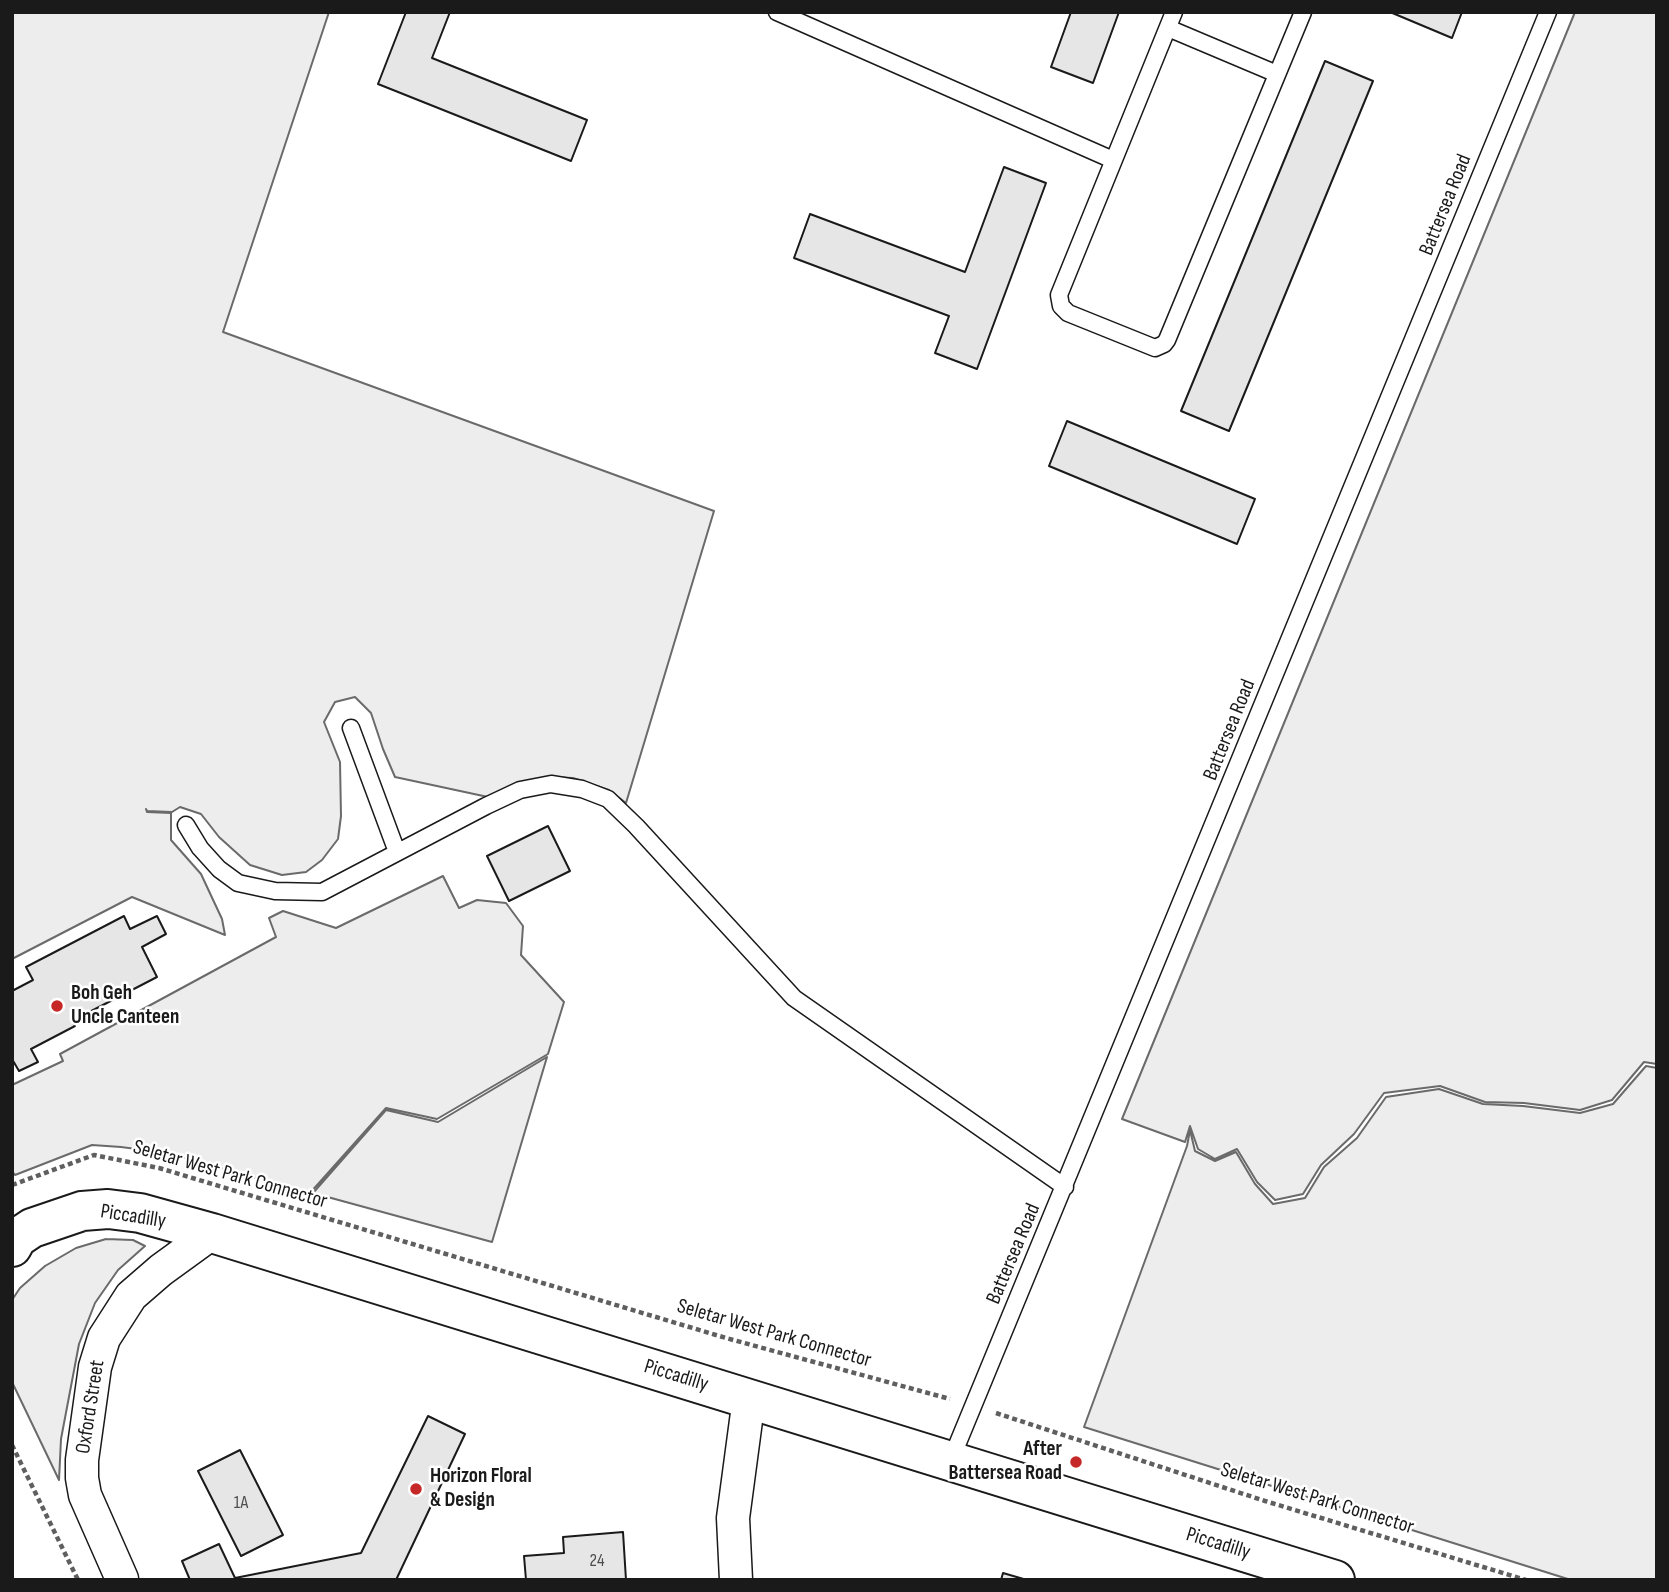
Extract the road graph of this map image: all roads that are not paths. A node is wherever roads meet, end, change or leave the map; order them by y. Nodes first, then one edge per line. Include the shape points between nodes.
1 (777, 12) edge
2 (1303, 12) edge
3 (1548, 12) edge
4 (1171, 20) edge
5 (1277, 74) junction
6 (1113, 160) junction
7 (351, 728) dead end
8 (186, 825) dead end
9 (397, 852) junction
10 (1065, 1186) junction
11 (212, 1233) junction
12 (14, 1241) edge
13 (749, 1398) junction
14 (950, 1462) junction
15 (122, 1579) edge
16 (736, 1580) edge
17 (1335, 1580) edge

1 - 6 lane
2 - 5 lane
3 - 10 lane, Battersea Road
4 - 5 lane
4 - 6 lane
5 - 6 lane via 1167,340 1159,347 1068,313 1059,300
7 - 9 lane
8 - 9 lane via 219,869 238,883 275,891 322,892
9 - 10 lane via 520,790 551,783 608,799 794,998
10 - 14 lane, Battersea Road
11 - 12 street, Piccadilly via 108,1209 82,1211 32,1228
11 - 13 street, Piccadilly
11 - 15 street, Oxford Street via 131,1296 104,1338 95,1367 82,1478
13 - 14 street, Piccadilly
13 - 16 street via 733,1518
14 - 17 street, Piccadilly

